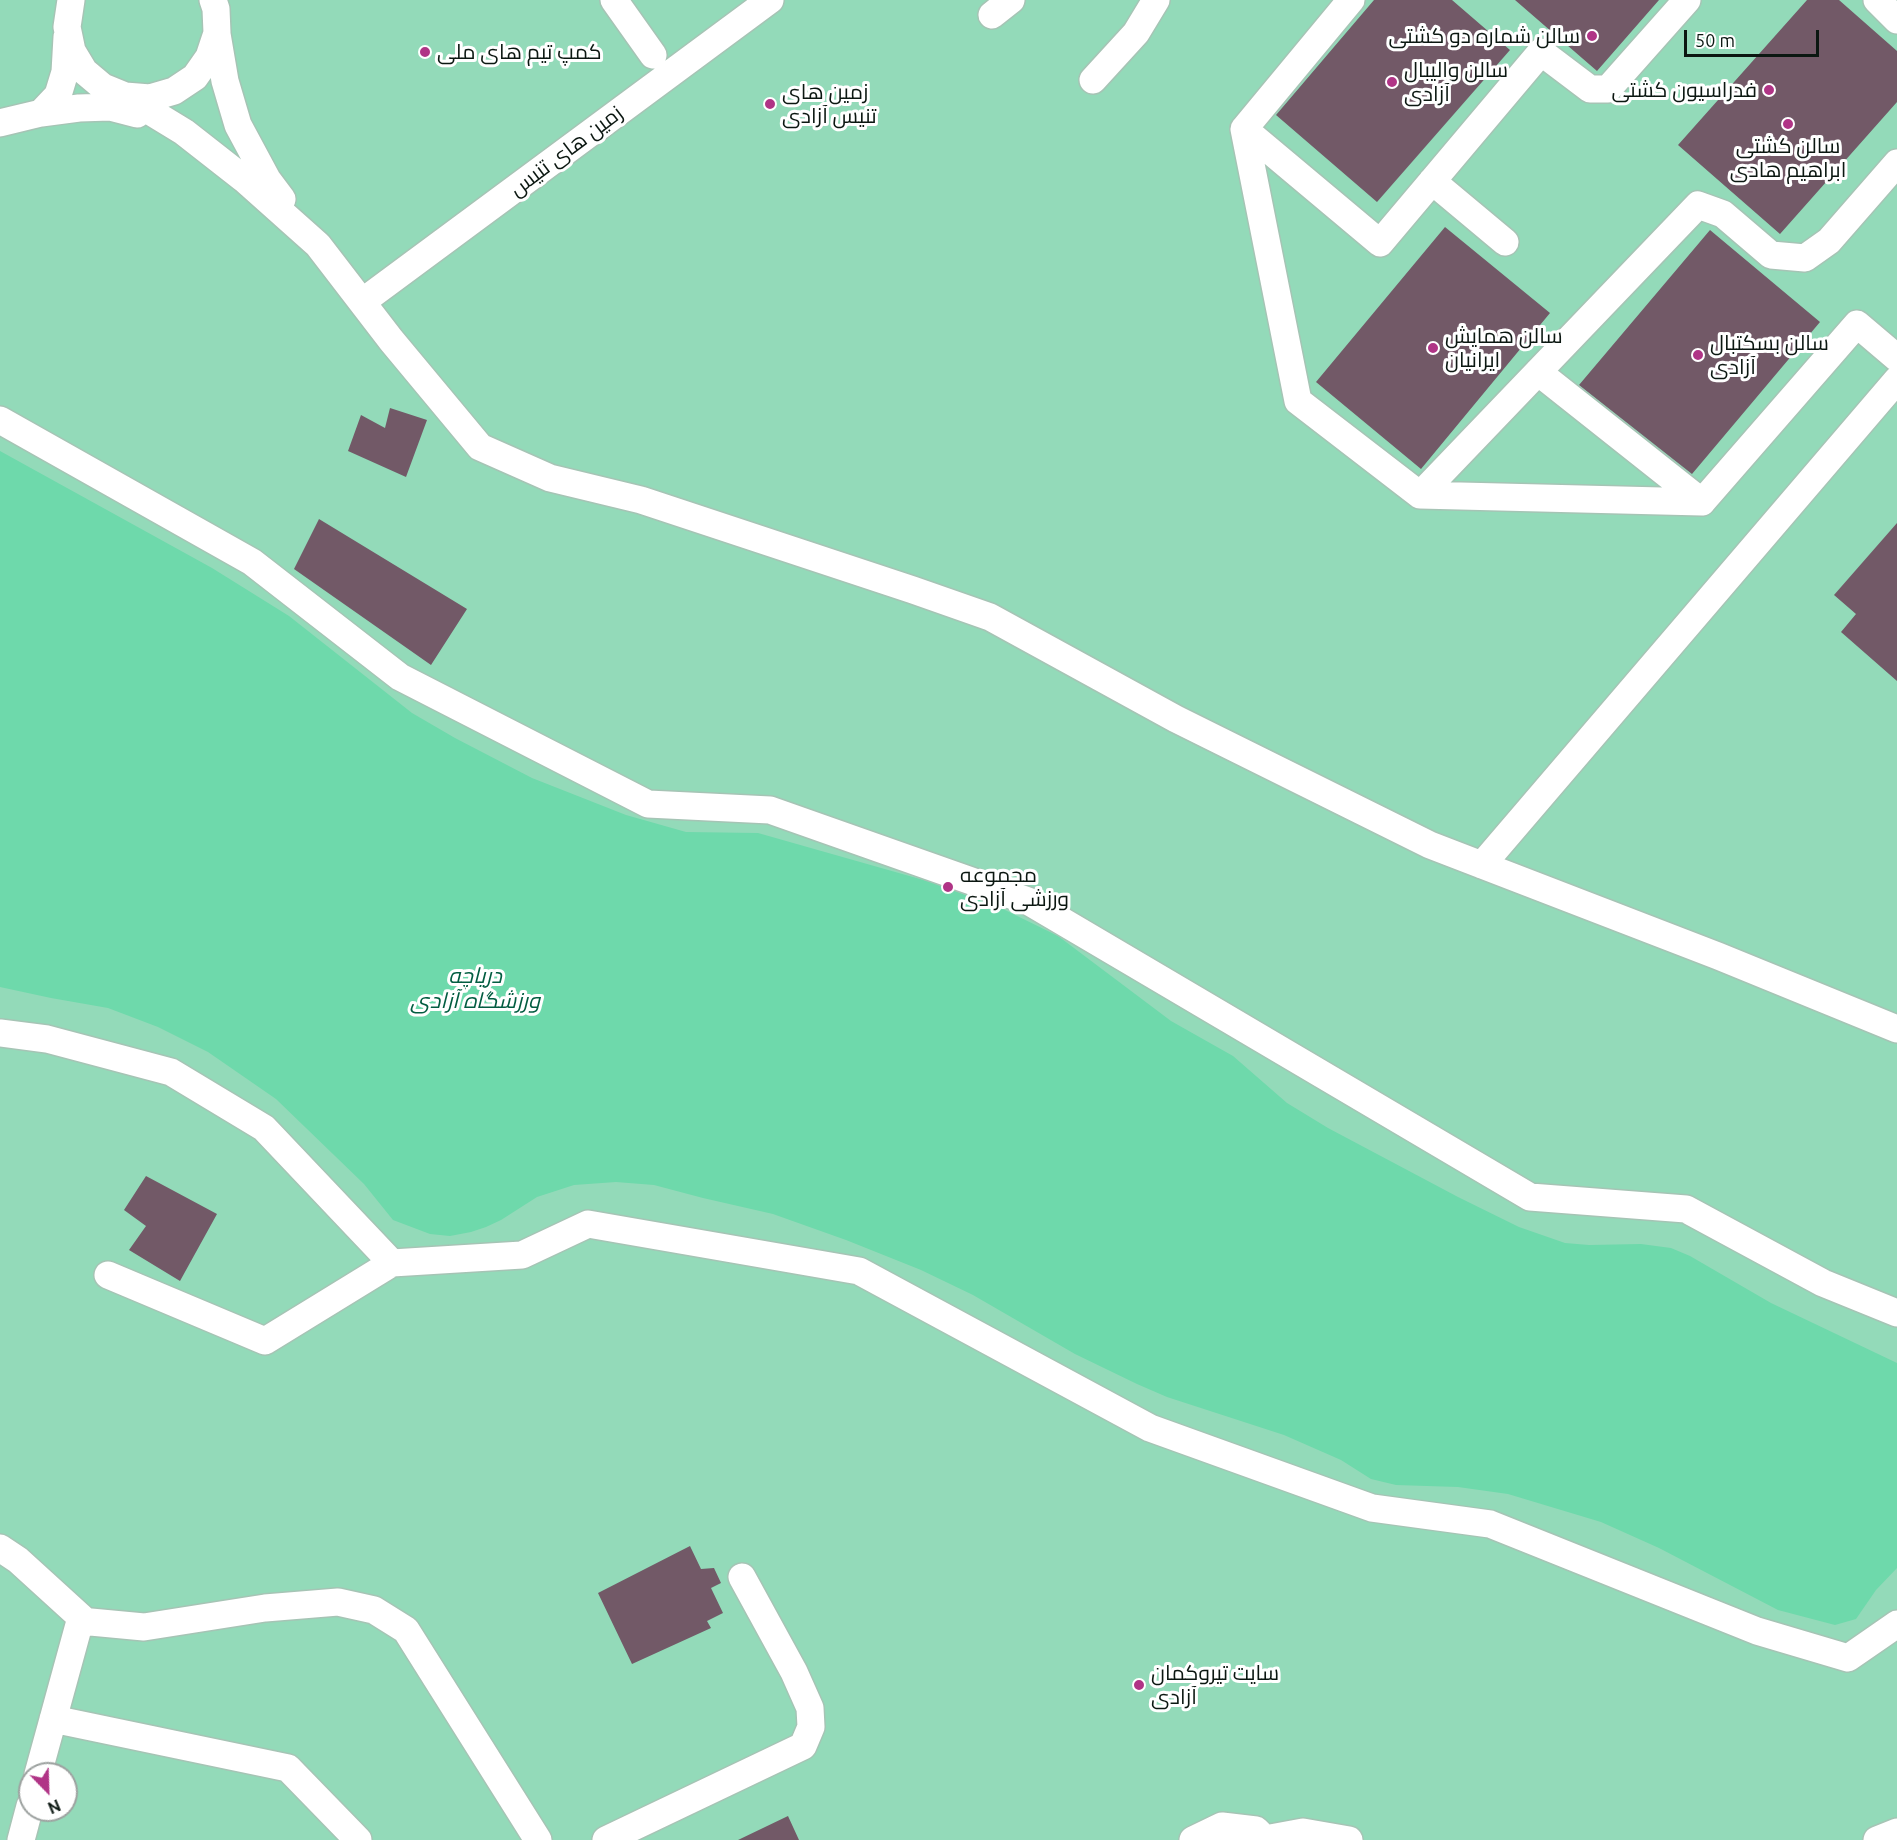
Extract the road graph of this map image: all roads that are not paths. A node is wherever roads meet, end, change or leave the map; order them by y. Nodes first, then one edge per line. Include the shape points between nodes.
1 (71, 0) edge
2 (213, 0) edge
3 (614, 0) edge
4 (770, 0) edge
5 (1156, 0) edge
6 (1351, 0) edge
7 (1687, 0) edge
8 (1877, 0) edge
9 (1897, 20) edge
10 (67, 27) junction
11 (217, 33) junction
12 (653, 55) dead end
13 (1093, 80) dead end
14 (125, 96) junction
15 (41, 113) junction
16 (167, 122) junction
17 (0, 123) edge
18 (1244, 129) junction
19 (1897, 163) edge
20 (1432, 181) junction
21 (1505, 242) dead end
22 (318, 245) junction
23 (362, 303) junction
24 (1897, 358) edge
25 (1538, 372) junction
26 (1897, 380) edge
27 (0, 420) edge
28 (1420, 495) junction
29 (1702, 502) junction
30 (1482, 865) junction
31 (1897, 1029) edge
32 (0, 1033) edge
33 (392, 1263) junction
34 (108, 1275) dead end
35 (1897, 1313) edge
36 (0, 1548) edge
37 (742, 1577) dead end
38 (85, 1622) junction
39 (1897, 1624) edge
40 (52, 1719) junction
41 (41, 1762) edge
42 (26, 1822) edge
43 (1897, 1832) edge
44 (1265, 1839) edge
45 (21, 1840) edge
46 (358, 1840) edge
47 (538, 1840) edge
48 (606, 1840) edge
49 (1193, 1840) edge
50 (1349, 1840) edge
51 (1877, 1840) edge

1 - 10 lane
2 - 11 lane
3 - 12 lane
4 - 23 lane, زمین های تنیس
5 - 13 lane via 1137,33
6 - 18 lane
7 - 20 lane via 1608,89 1590,89 1541,52
8 - 9 lane
10 - 14 lane via 72,51 84,72 103,87
10 - 15 lane via 65,72 58,95
11 - 14 lane via 209,57 195,77 174,91 150,98
11 - 22 lane via 238,125 267,179
14 - 16 lane
15 - 16 lane via 110,107
15 - 17 lane
16 - 22 lane via 244,179
18 - 20 lane via 1380,243
18 - 28 lane via 1298,401
19 - 25 lane via 1829,241 1805,258 1771,255 1723,214 1698,205
20 - 21 lane
22 - 23 lane
23 - 30 lane via 480,447 550,478 641,500 990,617 1176,719 1430,845
24 - 29 lane via 1857,324
25 - 28 lane
25 - 29 lane
26 - 30 lane
27 - 35 lane via 252,562 400,677 648,804 770,810 1029,901 1530,1197 1686,1209 1823,1283
28 - 29 lane
30 - 31 lane
32 - 33 lane via 47,1039 171,1072 264,1128
33 - 34 lane via 266,1341
33 - 39 lane via 522,1255 588,1224 859,1270 1150,1428 1372,1508 1490,1524 1757,1631 1848,1658
36 - 38 lane
37 - 48 lane via 795,1672 810,1708 811,1727 803,1746
38 - 40 lane via 80,1621
38 - 47 lane via 144,1627 265,1608 338,1602 374,1610 406,1630
40 - 41 lane
40 - 46 lane via 288,1768
42 - 45 lane
43 - 51 lane
44 - 49 lane via 1256,1830 1222,1826
44 - 50 lane via 1303,1832

